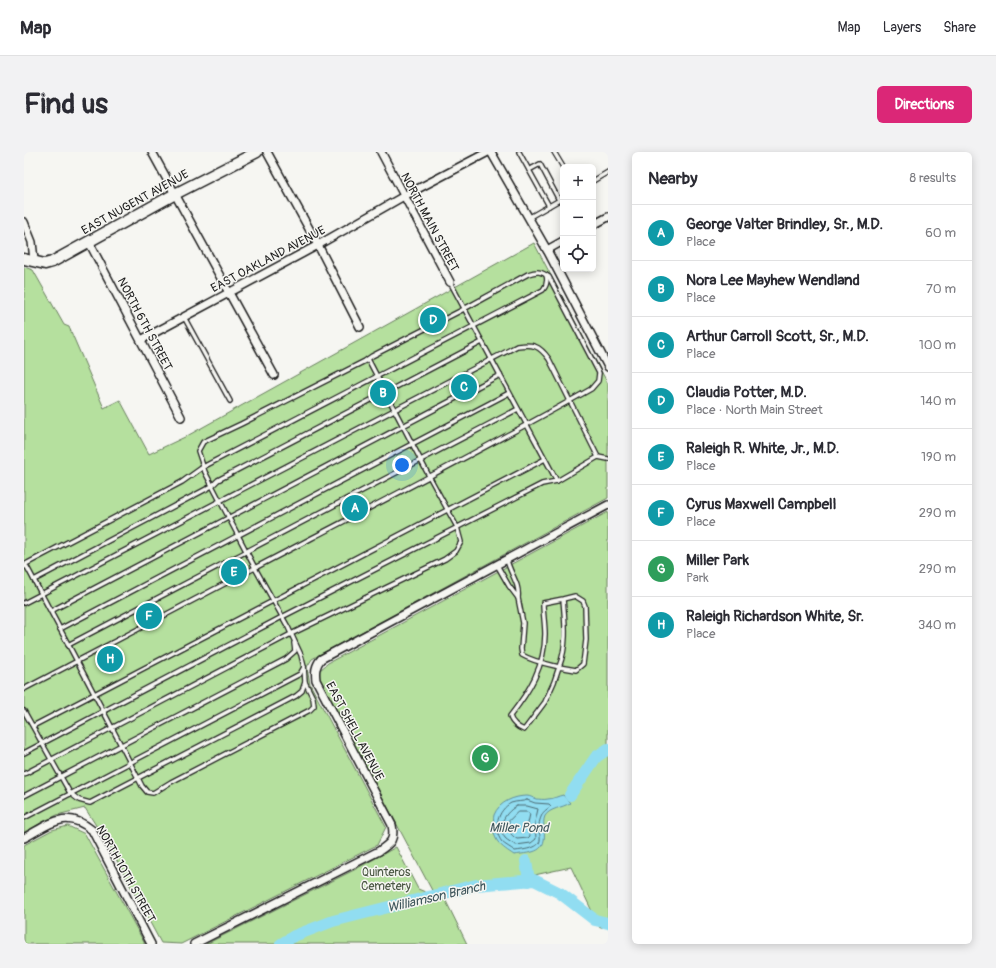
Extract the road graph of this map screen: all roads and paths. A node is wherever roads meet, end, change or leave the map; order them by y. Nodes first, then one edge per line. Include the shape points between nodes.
1 (152, 152) edge
2 (257, 152) edge
3 (267, 152) edge
4 (381, 152) edge
5 (490, 152) edge
6 (519, 152) edge
7 (554, 152) edge
8 (561, 164) edge
9 (529, 170) junction
10 (608, 172) edge
11 (596, 179) edge
12 (175, 194) junction
13 (404, 196) junction
14 (559, 200) joint
15 (549, 206) junction
16 (608, 217) edge
17 (528, 218) junction
18 (24, 222) edge
19 (596, 223) edge
20 (89, 242) junction
21 (560, 243) edge
22 (318, 245) junction
23 (547, 250) junction
24 (29, 260) edge
25 (546, 275) junction
26 (450, 282) joint
27 (229, 293) junction
28 (464, 309) junction
29 (184, 317) junction
30 (473, 326) junction
31 (360, 327) dead end
32 (140, 340) junction
33 (482, 342) junction
34 (368, 359) junction
35 (491, 360) junction
36 (608, 366) edge
37 (274, 375) dead end
38 (500, 375) junction
39 (377, 377) junction
40 (386, 393) junction
41 (509, 393) junction
42 (230, 401) dead end
43 (570, 401) junction
44 (518, 409) junction
45 (395, 410) junction
46 (181, 417) dead end
47 (526, 425) junction
48 (403, 426) junction
49 (412, 444) junction
50 (598, 457) junction
51 (608, 459) edge
52 (420, 460) junction
53 (545, 460) junction
54 (203, 468) junction
55 (429, 476) junction
56 (557, 481) junction
57 (212, 486) junction
58 (220, 501) junction
59 (608, 505) edge
60 (448, 510) junction
61 (229, 518) junction
62 (457, 527) junction
63 (238, 535) junction
64 (246, 551) junction
65 (507, 560) junction
66 (24, 566) edge
67 (497, 566) junction
68 (255, 568) junction
69 (34, 580) junction
70 (41, 594) junction
71 (518, 598) junction
72 (563, 599) junction
73 (274, 601) junction
74 (24, 603) edge
75 (51, 611) junction
76 (282, 617) junction
77 (60, 629) junction
78 (291, 634) junction
79 (294, 640) junction
80 (68, 645) junction
81 (77, 662) junction
82 (542, 662) junction
83 (304, 667) junction
84 (559, 667) junction
85 (305, 682) junction
86 (24, 689) edge
87 (94, 695) junction
88 (24, 711) edge
89 (103, 711) junction
90 (33, 726) junction
91 (112, 728) junction
92 (42, 743) junction
93 (121, 745) junction
94 (24, 753) edge
95 (52, 760) junction
96 (130, 762) junction
97 (24, 774) edge
98 (61, 777) junction
99 (138, 778) junction
100 (70, 793) junction
101 (24, 796) edge
102 (24, 818) edge
103 (24, 838) edge
104 (151, 944) edge
105 (194, 944) edge

1 - 12 street
2 - 12 street, EAST NUGENT AVENUE
3 - 22 street
4 - 13 street, NORTH MAIN STREET
5 - 13 street, EAST OAKLAND AVENUE
5 - 17 street
6 - 9 lane
7 - 8 lane
9 - 14 lane via 540,164
9 - 15 lane
10 - 11 lane
12 - 20 street, EAST NUGENT AVENUE
12 - 27 street
13 - 22 street, EAST OAKLAND AVENUE
13 - 26 street, NORTH MAIN STREET
14 - 15 lane
15 - 17 lane
16 - 19 street
17 - 23 street
18 - 24 street via 32,242
20 - 24 street, EAST NUGENT AVENUE via 52,262 45,264
20 - 32 street, NORTH 6TH STREET
21 - 23 street
22 - 27 street, EAST OAKLAND AVENUE
22 - 31 street
23 - 36 street
25 - 28 lane via 535,271
25 - 30 lane via 546,286 543,290
25 - 43 lane via 599,373 598,382 591,389
26 - 28 lane
27 - 29 street, EAST OAKLAND AVENUE
27 - 37 street
28 - 30 lane
28 - 34 lane
29 - 32 street, EAST OAKLAND AVENUE
29 - 42 lane
30 - 33 lane
30 - 39 lane
32 - 46 street, NORTH 6TH STREET
33 - 35 lane
33 - 40 lane
34 - 39 lane
34 - 54 lane via 204,442 198,450
35 - 38 lane
35 - 43 lane via 517,346 530,344 542,350
35 - 45 lane
38 - 41 lane
38 - 48 lane
39 - 40 lane
39 - 54 lane
40 - 45 lane
40 - 57 lane via 218,480
41 - 44 lane
41 - 49 lane
43 - 47 lane
43 - 50 lane
44 - 47 lane
44 - 52 lane
45 - 48 lane
45 - 58 lane
47 - 53 lane
47 - 55 lane
48 - 49 lane
48 - 61 lane
49 - 52 lane
49 - 63 lane
50 - 51 lane
50 - 56 lane
52 - 55 lane
52 - 64 lane
53 - 56 lane
53 - 60 lane
54 - 57 lane
54 - 66 lane via 182,482
55 - 60 lane
55 - 68 lane
56 - 62 lane via 542,484
57 - 58 lane
57 - 69 lane
58 - 61 lane
58 - 70 lane
59 - 65 street, EAST SHELL AVENUE
60 - 62 lane
60 - 73 lane
61 - 63 lane
61 - 75 lane
62 - 76 lane
62 - 78 lane via 461,542 456,551 445,559
63 - 64 lane
63 - 77 lane
64 - 68 lane
64 - 80 lane
65 - 67 street, EAST SHELL AVENUE
65 - 71 lane via 519,588
66 - 69 lane
67 - 71 lane
67 - 105 street, EAST SHELL AVENUE via 323,657 317,663 316,680 392,825 392,840 388,845
68 - 73 lane
68 - 81 lane
69 - 70 lane
70 - 74 lane
70 - 75 lane
71 - 82 lane via 523,623 521,652
72 - 82 lane via 543,603 545,634
72 - 84 lane via 566,632 564,654
72 - 84 lane via 575,596 583,601 586,640 583,664 580,668 572,670
73 - 76 lane
73 - 87 lane
75 - 77 lane
76 - 78 lane
76 - 89 lane
77 - 80 lane
78 - 79 lane
78 - 91 lane
79 - 83 lane
79 - 93 lane via 295,651 286,659
80 - 81 lane
81 - 86 lane
81 - 87 lane
82 - 84 lane
82 - 84 lane via 510,716 510,719 524,730 545,702
83 - 85 lane
83 - 96 lane via 300,674
85 - 99 lane via 302,691 296,696
85 - 99 lane via 313,698 314,706 310,710 153,793 147,792
87 - 89 lane
87 - 90 lane
88 - 90 lane
89 - 91 lane
89 - 92 lane
90 - 92 lane
91 - 93 lane
91 - 95 lane
92 - 94 lane
92 - 95 lane
93 - 96 lane
93 - 98 lane
95 - 97 lane
95 - 98 lane
96 - 99 lane
96 - 100 lane
98 - 100 lane
98 - 101 lane
99 - 100 lane via 90,803
100 - 102 lane
103 - 104 street, NORTH 10TH STREET via 55,821 66,818 83,823 92,830

